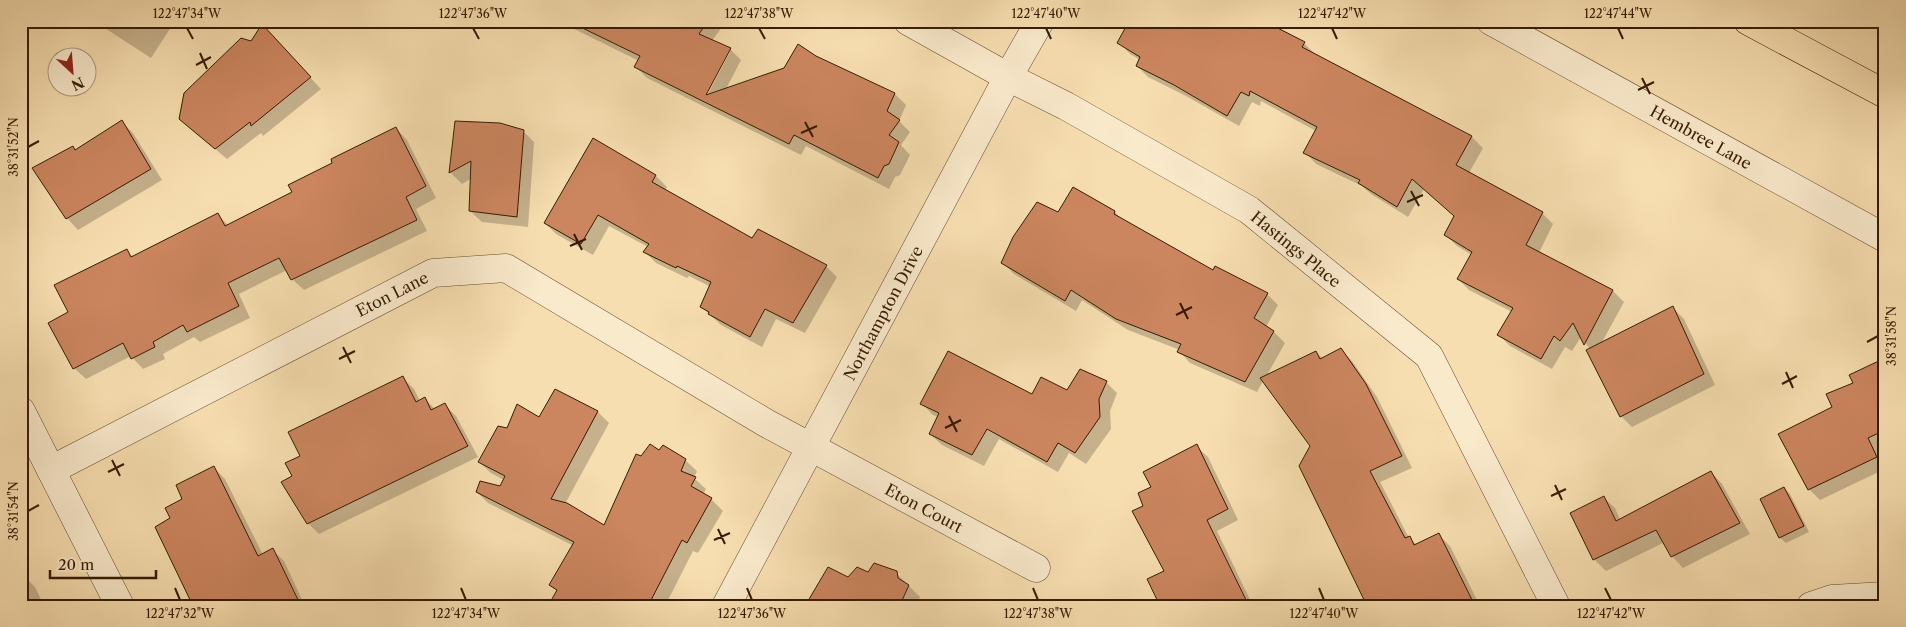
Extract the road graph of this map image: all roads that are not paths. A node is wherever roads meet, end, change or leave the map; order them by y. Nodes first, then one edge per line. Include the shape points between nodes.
1 (908, 21) edge
2 (1040, 21) edge
3 (1491, 21) edge
4 (1748, 21) edge
5 (1008, 77) junction
6 (1885, 94) edge
7 (1885, 238) edge
8 (21, 411) edge
9 (812, 447) junction
10 (51, 470) junction
11 (1036, 568) dead end
12 (1885, 596) edge
13 (120, 606) edge
14 (726, 606) edge
15 (1556, 606) edge
16 (1811, 606) edge

1 - 5 street, Hastings Place
2 - 5 street, Northampton Drive
3 - 7 street, Hembree Lane
4 - 6 highway
5 - 9 street, Northampton Drive
5 - 15 street, Hastings Place via 1066,106 1248,210 1429,356
8 - 10 street
9 - 10 street, Eton Lane via 766,423 506,268 433,273
9 - 11 street, Eton Court
9 - 14 street, Northampton Drive
10 - 13 street
12 - 16 street via 1832,599

